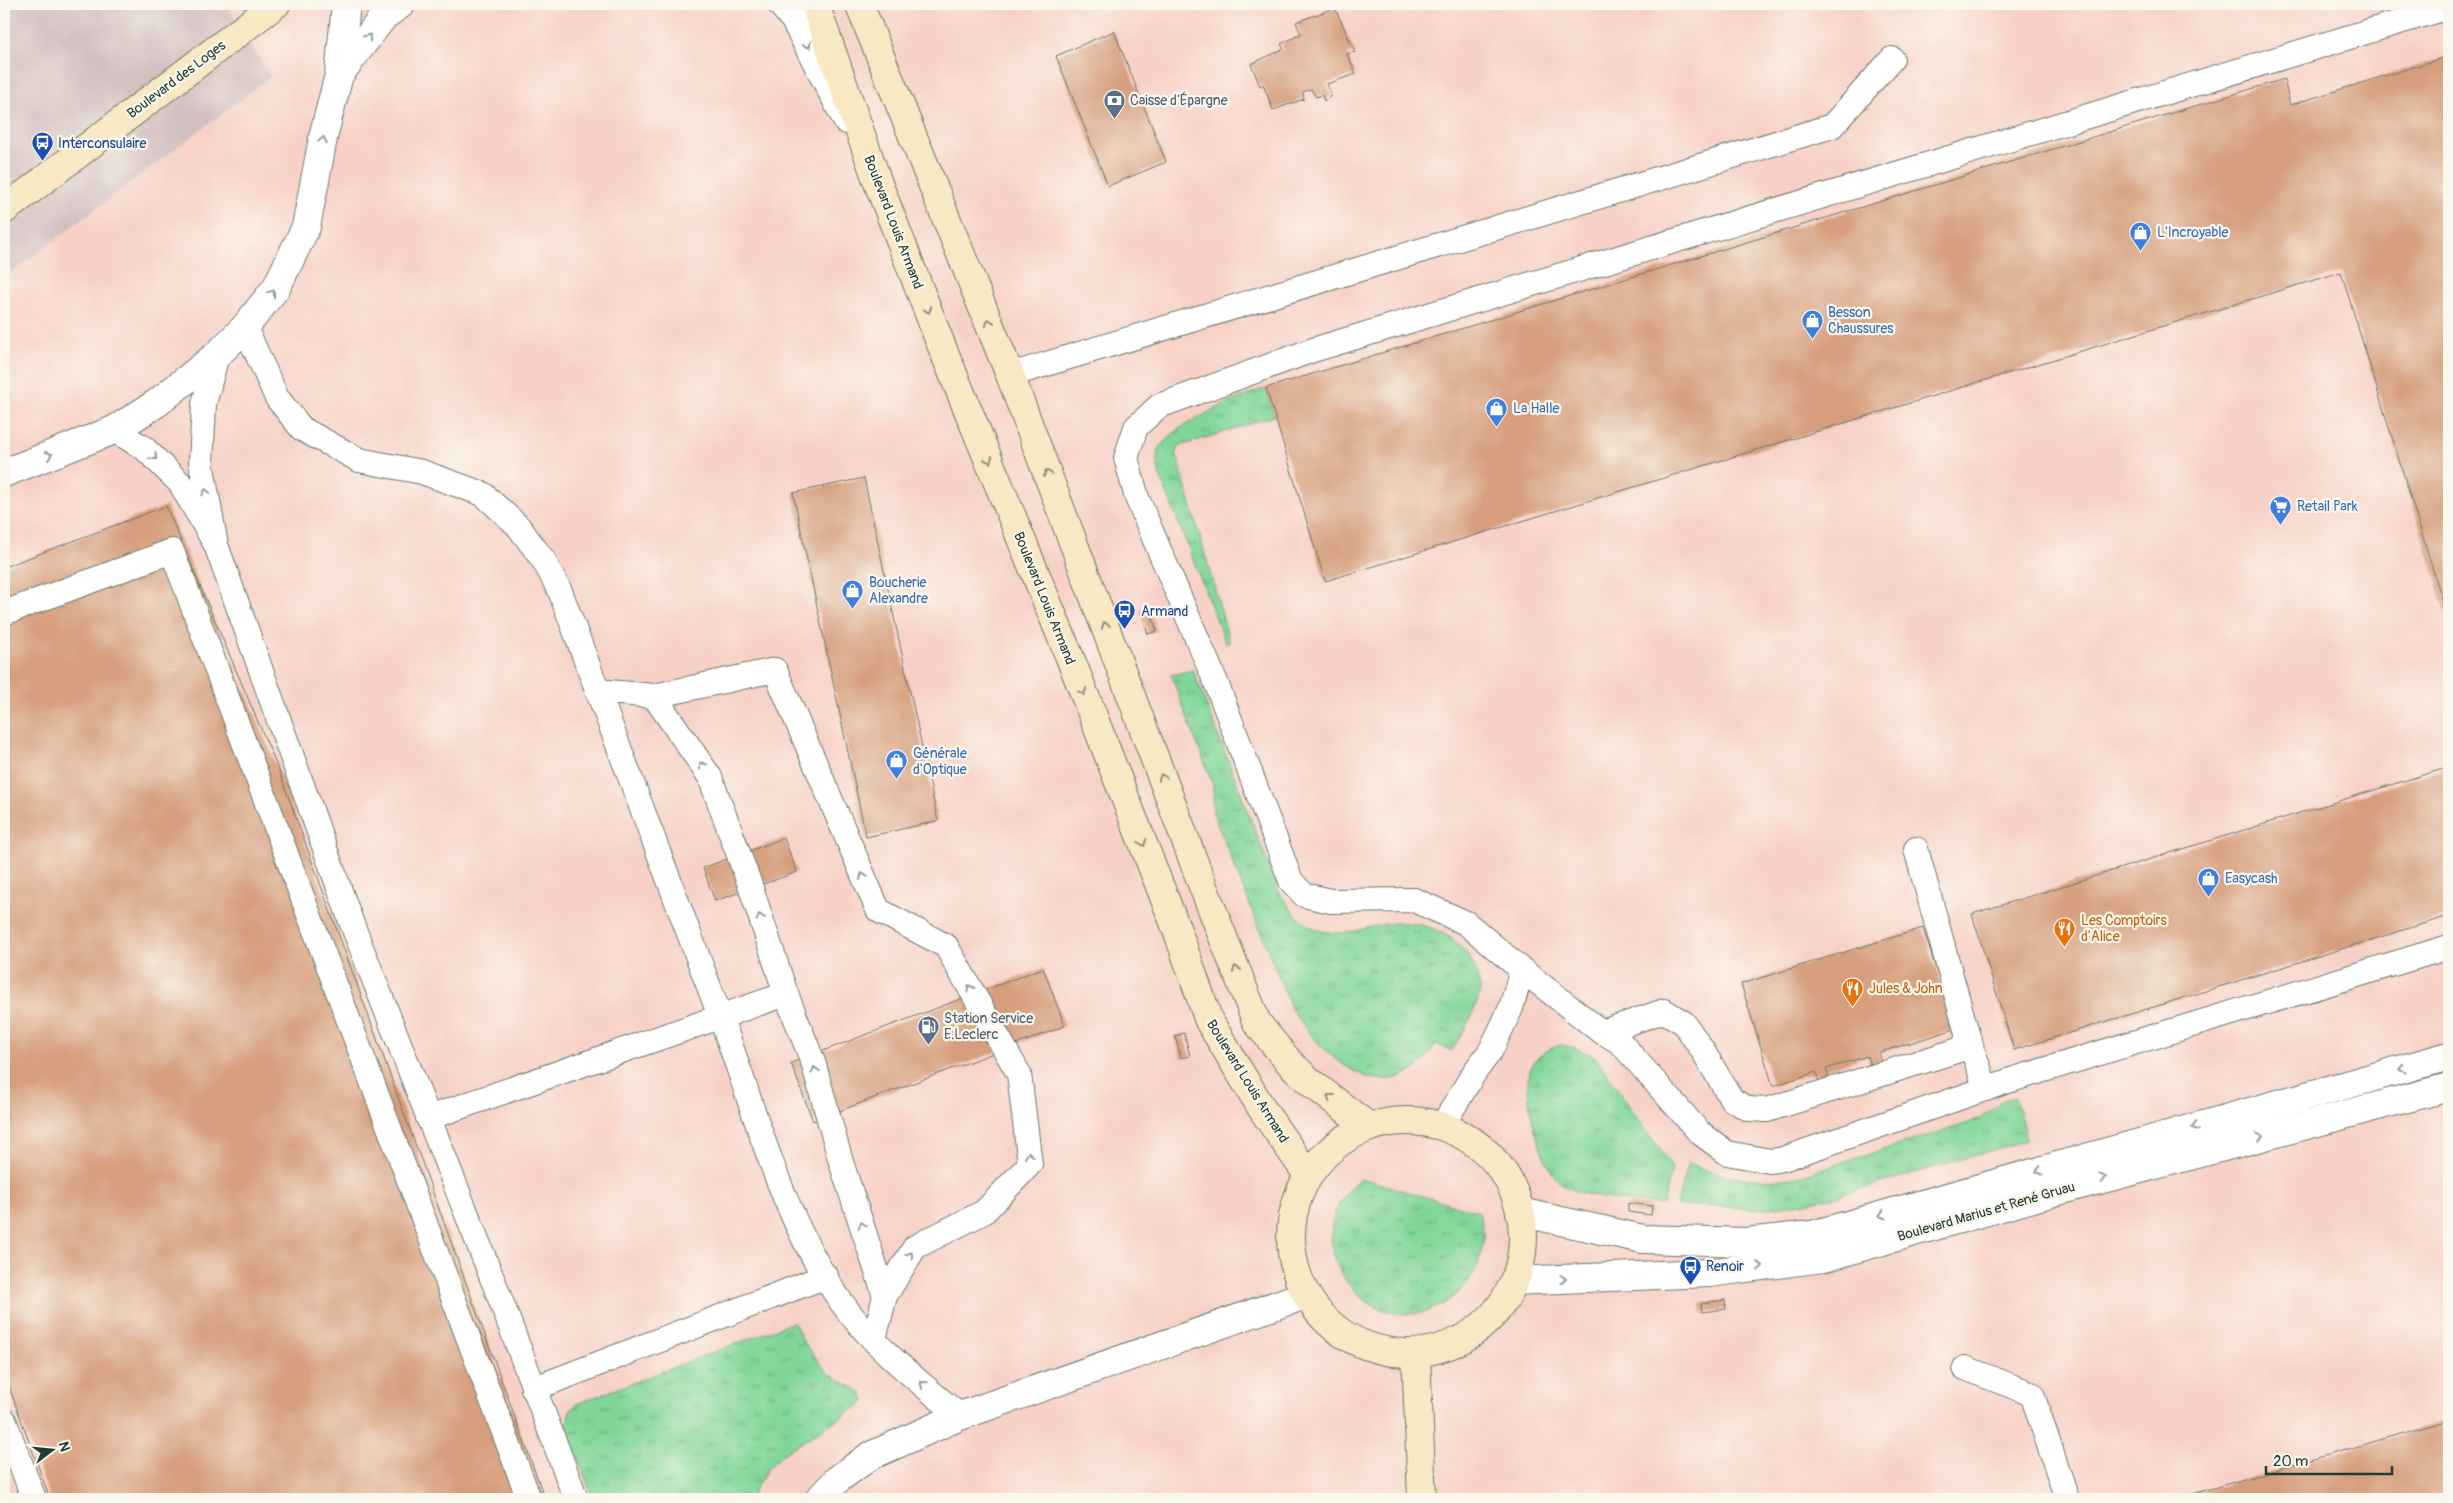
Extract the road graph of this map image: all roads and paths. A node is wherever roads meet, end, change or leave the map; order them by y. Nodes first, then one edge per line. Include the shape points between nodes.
1 (276, 4) edge
2 (346, 4) edge
3 (401, 4) edge
4 (782, 4) edge
5 (815, 4) edge
6 (859, 4) edge
7 (2449, 7) edge
8 (1892, 59) dead end
9 (340, 75) junction
10 (878, 183) junction
11 (4, 210) edge
12 (245, 327) junction
13 (216, 355) junction
14 (1010, 375) junction
15 (114, 430) junction
16 (4, 473) edge
17 (216, 545) junction
18 (4, 614) edge
19 (597, 692) junction
20 (654, 696) junction
21 (1916, 849) dead end
22 (2449, 947) edge
23 (1522, 970) junction
24 (786, 994) junction
25 (721, 1017) junction
26 (1602, 1032) junction
27 (1968, 1038) junction
28 (2449, 1056) edge
29 (2449, 1087) edge
30 (1986, 1089) junction
31 (428, 1118) junction
32 (1442, 1126) junction
33 (1369, 1127) junction
34 (1308, 1175) junction
35 (1520, 1212) junction
36 (826, 1276) junction
37 (1514, 1281) junction
38 (1305, 1294) junction
39 (885, 1296) junction
40 (874, 1339) junction
41 (1416, 1354) junction
42 (1965, 1368) dead end
43 (533, 1388) junction
44 (960, 1416) junction
45 (4, 1420) edge
46 (34, 1499) edge
47 (529, 1499) edge
48 (576, 1499) edge
49 (819, 1499) edge
50 (1422, 1499) edge
51 (2067, 1499) edge

1 - 11 main road, Boulevard des Loges
2 - 9 street
9 -> 3 street via 384,16
4 -> 10 street via 795,20
5 - 10 main road, Boulevard Louis Armand
14 -> 6 main road
7 - 23 lane via 1313,350 1159,406 1136,427 1126,458 1137,498 1217,685 1291,881 1304,896 1331,901 1414,900 1466,922
8 - 14 lane via 1832,126
12 -> 9 street via 276,288 306,227 324,133
10 -> 34 main road, Boulevard Louis Armand via 1073,665 1177,930 1209,1021 1264,1112
12 - 13 street
12 - 19 lane via 277,398 302,429 359,460 422,472 483,494 518,526 544,561 560,592
13 - 15 street via 157,403
17 -> 13 lane via 201,463 204,404
33 -> 14 main road via 1310,1082 1258,1023 1204,889
16 -> 15 street
15 -> 17 lane via 144,448 180,483
17 - 31 lane via 330,864
18 - 47 lane via 172,551
19 - 20 lane
19 - 25 lane
24 -> 20 lane via 710,777
39 -> 20 lane via 915,1247 984,1212 1030,1164 1019,1074 946,946 878,910 775,670
21 - 27 lane
22 - 30 lane
23 - 26 lane
23 - 32 lane via 1511,1008 1491,1050
24 - 25 lane
39 -> 24 lane via 841,1162 813,1062
25 - 31 lane
25 - 36 lane via 779,1181 806,1244
26 - 27 lane via 1664,1011 1684,1023 1732,1100 1748,1109 1767,1110 1962,1049
26 - 30 lane via 1621,1043 1699,1132 1727,1153 1770,1161
27 - 30 lane
28 -> 35 street, Boulevard Marius et René Gruau via 1812,1235 1745,1242 1643,1239
37 -> 29 street, Boulevard Marius et René Gruau via 1709,1273 1823,1258 2050,1193
31 - 43 lane
32 - 33 main road via 1406,1121
32 - 35 main road via 1478,1145 1505,1175
33 - 34 main road via 1335,1145
34 - 38 main road via 1295,1203 1290,1234 1294,1265
35 - 37 main road via 1523,1247
36 - 40 lane via 842,1303
36 - 43 lane
37 - 41 main road via 1499,1309 1475,1332 1447,1347
38 - 41 main road via 1325,1321 1352,1340 1383,1351
38 - 44 street
39 - 40 lane
44 -> 40 lane
41 - 50 main road
42 - 51 lane via 2032,1394
43 - 48 lane
44 - 49 street via 870,1456 838,1479
45 - 46 lane

